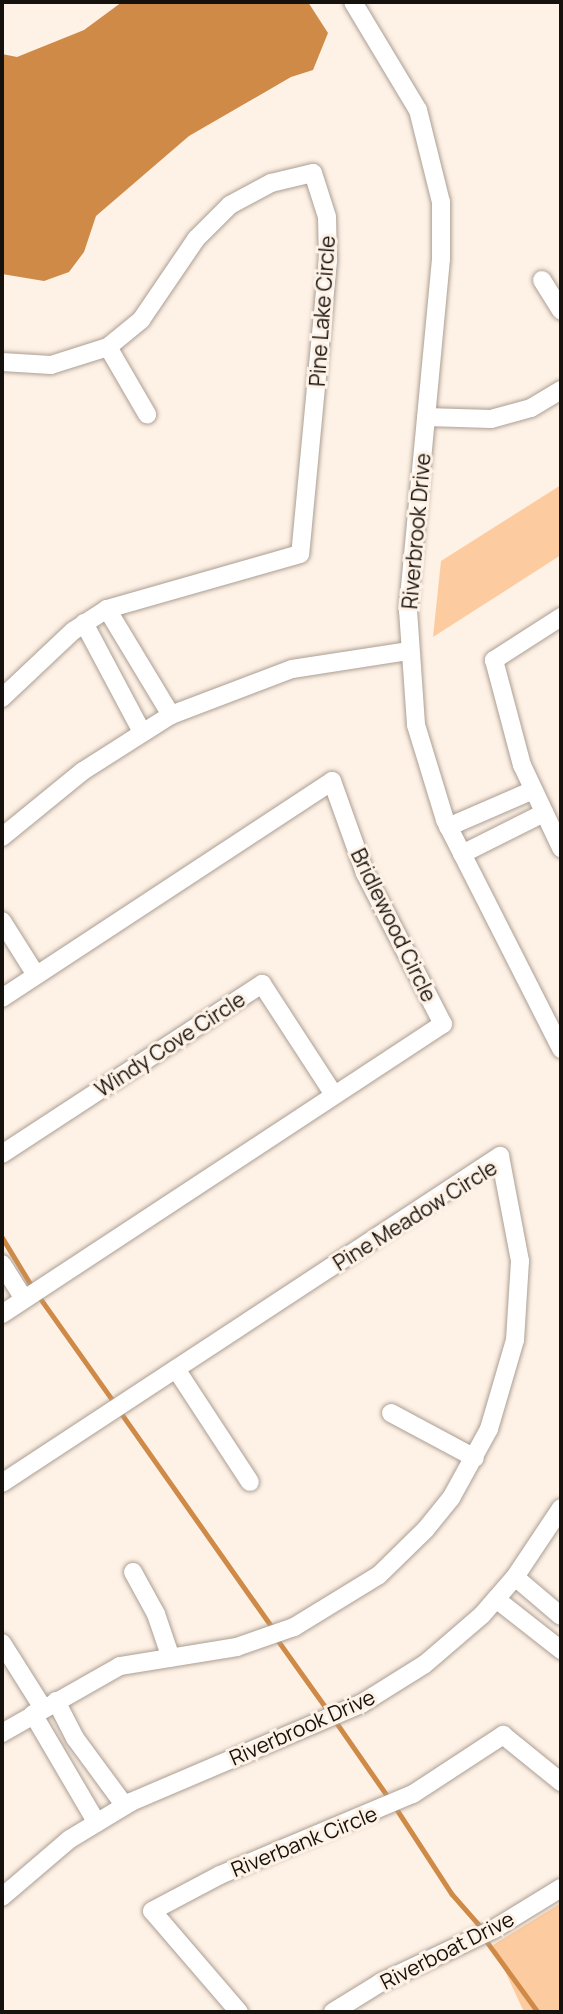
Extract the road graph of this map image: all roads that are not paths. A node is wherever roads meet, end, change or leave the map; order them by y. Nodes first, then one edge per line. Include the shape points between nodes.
1 (353, 2) edge
2 (542, 280) dead end
3 (561, 310) edge
4 (108, 346) junction
5 (2, 362) edge
6 (561, 390) edge
7 (147, 414) dead end
8 (426, 417) junction
9 (107, 609) junction
10 (561, 617) edge
11 (84, 623) junction
12 (124, 640) junction
13 (408, 651) junction
14 (100, 653) junction
15 (2, 698) edge
16 (171, 715) junction
17 (142, 732) junction
18 (533, 790) junction
19 (505, 801) junction
20 (544, 813) junction
21 (448, 827) junction
22 (516, 827) junction
23 (2, 837) edge
24 (561, 848) edge
25 (462, 854) junction
26 (2, 921) edge
27 (36, 975) junction
28 (2, 998) edge
29 (561, 1049) edge
30 (334, 1095) junction
31 (2, 1154) edge
32 (2, 1264) edge
33 (24, 1299) junction
34 (2, 1314) edge
35 (176, 1369) junction
36 (391, 1413) dead end
37 (475, 1458) junction
38 (250, 1482) dead end
39 (2, 1483) edge
40 (561, 1508) edge
41 (133, 1572) dead end
42 (515, 1577) junction
43 (496, 1598) junction
44 (561, 1616) edge
45 (2, 1643) edge
46 (561, 1650) edge
47 (171, 1658) junction
48 (44, 1708) junction
49 (2, 1733) edge
50 (74, 1735) junction
51 (52, 1746) junction
52 (561, 1782) edge
53 (125, 1806) junction
54 (97, 1823) junction
55 (561, 1888) edge
56 (2, 1897) edge
57 (239, 2012) edge
58 (333, 2012) edge

1 - 8 street, Riverbrook Drive via 404,83 437,170 443,233
2 - 3 street
4 - 5 street, Pine Lake Circle via 51,365
4 - 7 street
4 - 9 street, Pine Lake Circle via 141,320 196,239 230,205 271,183 313,173 329,240 300,554
6 - 8 street via 531,408 501,417
8 - 13 street, Riverbrook Drive
9 - 11 street, Pine Lake Circle
9 - 12 street
10 - 18 street via 494,660 509,726
11 - 14 street
11 - 15 street, Pine Lake Circle
12 - 14 street
12 - 16 street
13 - 16 street via 292,670
13 - 21 street, Riverbrook Drive via 423,755
14 - 17 street
16 - 17 street
17 - 23 street via 83,771
18 - 19 street
18 - 20 street
19 - 21 street
19 - 22 street
20 - 22 street
20 - 24 street
21 - 25 street, Riverbrook Drive
22 - 25 street
25 - 29 street, Riverbrook Drive
26 - 27 street
27 - 28 street, Bridlewood Circle
27 - 30 street, Bridlewood Circle via 332,781 365,873 443,1024
30 - 31 street, Windy Cove Circle via 262,984
30 - 33 street, Bridlewood Circle
32 - 33 street
33 - 34 street, Bridlewood Circle
35 - 37 street, Pine Meadow Circle via 500,1156 517,1228 520,1300 509,1373
35 - 38 street
35 - 39 street, Pine Meadow Circle
36 - 37 street
37 - 47 street, Pine Meadow Circle via 426,1529 352,1595 262,1639
40 - 42 street, Riverbrook Drive
41 - 47 street via 156,1614
42 - 43 street, Riverbrook Drive
42 - 44 street
43 - 46 street
43 - 53 street, Riverbrook Drive via 434,1657 361,1704
45 - 48 street
47 - 48 street, Pine Meadow Circle via 120,1667
48 - 49 street, Pine Meadow Circle
48 - 50 street
48 - 51 street
50 - 51 street
50 - 53 street
51 - 54 street
52 - 57 street, Riverbank Circle via 503,1735 413,1794 220,1875 152,1911
53 - 54 street, Riverbrook Drive
54 - 56 street, Riverbrook Drive
55 - 58 street, Riverboat Drive via 494,1929 380,1983

